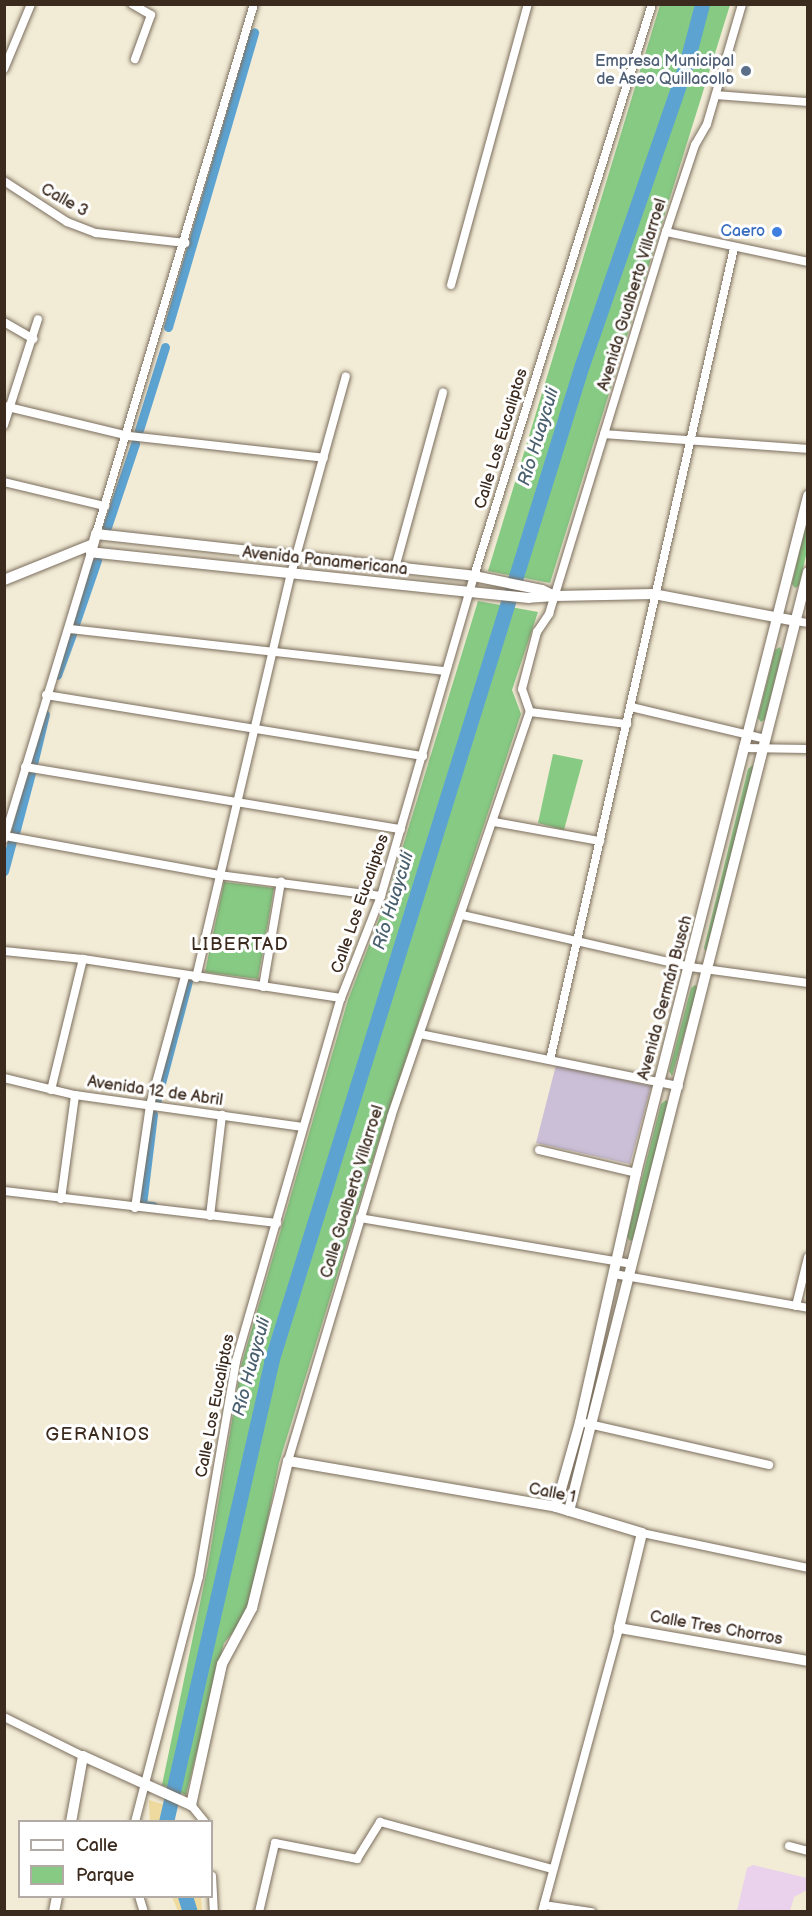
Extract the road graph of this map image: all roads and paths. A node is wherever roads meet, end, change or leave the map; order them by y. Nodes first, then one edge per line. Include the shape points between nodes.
1 (31, 4) edge
2 (132, 4) edge
3 (254, 4) edge
4 (528, 4) edge
5 (651, 4) edge
6 (742, 4) edge
7 (135, 59) dead end
8 (4, 69) edge
9 (716, 96) junction
10 (807, 102) edge
11 (4, 181) edge
12 (666, 232) junction
13 (185, 243) junction
14 (734, 249) junction
15 (807, 262) edge
16 (451, 285) dead end
17 (38, 319) dead end
18 (4, 322) edge
19 (33, 339) junction
20 (346, 376) dead end
21 (443, 392) dead end
22 (7, 407) edge
23 (4, 425) edge
24 (603, 434) junction
25 (129, 436) junction
26 (690, 441) junction
27 (807, 449) edge
28 (324, 458) junction
29 (4, 482) edge
30 (807, 496) edge
31 (105, 507) junction
32 (94, 544) junction
33 (296, 557) junction
34 (395, 568) junction
35 (807, 572) edge
36 (291, 574) junction
37 (474, 576) junction
38 (4, 580) edge
39 (509, 591) junction
40 (470, 592) junction
41 (654, 594) junction
42 (555, 596) junction
43 (776, 618) junction
44 (795, 621) junction
45 (807, 624) edge
46 (70, 629) junction
47 (273, 651) junction
48 (446, 671) junction
49 (46, 696) junction
50 (631, 707) junction
51 (530, 712) junction
52 (627, 724) junction
53 (255, 727) junction
54 (746, 734) junction
55 (765, 739) junction
56 (743, 748) junction
57 (807, 749) edge
58 (761, 751) junction
59 (423, 756) junction
60 (25, 767) junction
61 (236, 801) junction
62 (494, 822) junction
63 (401, 829) junction
64 (5, 837) edge
65 (600, 841) junction
66 (219, 874) junction
67 (281, 882) junction
68 (381, 896) junction
69 (462, 915) junction
70 (577, 942) junction
71 (4, 951) edge
72 (83, 959) junction
73 (690, 967) junction
74 (708, 970) junction
75 (184, 976) junction
76 (196, 978) junction
77 (807, 983) edge
78 (263, 987) junction
79 (341, 998) junction
80 (420, 1034) junction
81 (550, 1060) junction
82 (4, 1078) edge
83 (659, 1082) junction
84 (679, 1086) junction
85 (51, 1090) junction
86 (75, 1095) junction
87 (150, 1105) junction
88 (222, 1115) junction
89 (303, 1127) junction
90 (539, 1150) dead end
91 (636, 1173) junction
92 (4, 1191) edge
93 (61, 1199) junction
94 (135, 1208) junction
95 (210, 1216) junction
96 (360, 1218) junction
97 (277, 1223) junction
98 (807, 1257) edge
99 (616, 1262) junction
100 (632, 1264) junction
101 (614, 1274) junction
102 (628, 1276) junction
103 (796, 1306) junction
104 (807, 1308) edge
105 (585, 1423) junction
106 (288, 1461) junction
107 (769, 1465) dead end
108 (556, 1507) junction
109 (569, 1511) junction
110 (642, 1533) junction
111 (807, 1568) edge
112 (619, 1628) junction
113 (807, 1661) edge
114 (4, 1716) edge
115 (83, 1756) junction
116 (143, 1784) junction
117 (185, 1802) junction
118 (71, 1820) edge
119 (135, 1820) edge
120 (204, 1820) edge
121 (789, 1846) dead end
122 (807, 1851) edge
123 (552, 1869) junction
124 (213, 1894) edge
125 (543, 1908) edge
126 (214, 1911) edge
127 (259, 1911) edge
128 (591, 1911) edge

1 - 8 street
2 - 7 street via 151,15
3 - 13 street
4 - 16 street
5 - 37 street, Calle Los Eucaliptos
6 - 9 street, Avenida Gualberto Villarroel
9 - 10 street
9 - 12 street, Avenida Gualberto Villarroel via 695,144
11 - 13 street, Calle 3 via 67,222 96,233
12 - 14 street
12 - 24 street, Avenida Gualberto Villarroel
13 - 25 street
14 - 15 street
14 - 26 street
17 - 19 street
18 - 19 street
19 - 22 street
20 - 28 street
21 - 34 street
22 - 23 street
22 - 25 street
24 - 26 street
24 - 42 street, Avenida Gualberto Villarroel
25 - 28 street
25 - 31 street
26 - 27 street
26 - 41 street
28 - 33 street
29 - 31 street
30 - 43 main road, Avenida Germán Busch
31 - 32 street
32 - 33 main road, Avenida Panamericana
32 - 36 main road, Avenida Panamericana
32 - 38 main road, Avenida Panamericana
32 - 46 street
33 - 34 main road, Avenida Panamericana
33 - 36 street
34 - 37 main road, Avenida Panamericana
35 - 44 main road, Avenida Germán Busch
36 - 40 main road, Avenida Panamericana
36 - 47 street
37 - 39 main road, Avenida Panamericana
37 - 40 street, Calle Los Eucaliptos
39 - 40 main road, Avenida Panamericana
39 - 42 main road, Avenida Panamericana
40 - 48 street, Calle Los Eucaliptos
41 - 42 main road, Avenida Panamericana
41 - 43 main road, Avenida Panamericana
41 - 50 street
42 - 51 street via 537,632 522,689
43 - 44 main road, Avenida Panamericana
43 - 54 main road, Avenida Germán Busch
44 - 45 street, Avenida Panamericana
44 - 55 main road, Avenida Germán Busch
46 - 47 street
46 - 49 street
47 - 48 street
47 - 53 street
48 - 59 street, Calle Los Eucaliptos
49 - 53 street
49 - 60 street
50 - 52 street
50 - 54 street
51 - 52 street
51 - 62 street, Calle Gualberto Villarroel
52 - 65 street
53 - 59 street
53 - 61 street
54 - 55 street
54 - 56 main road, Avenida Germán Busch
55 - 58 main road, Avenida Germán Busch
56 - 58 street
56 - 73 main road, Avenida Germán Busch
57 - 58 street
58 - 74 main road, Avenida Germán Busch
59 - 63 street, Calle Los Eucaliptos
60 - 61 street
60 - 64 street
61 - 63 street
61 - 66 street
62 - 65 street
62 - 69 street, Calle Gualberto Villarroel
63 - 68 street, Calle Los Eucaliptos
64 - 66 street
65 - 70 street
66 - 67 street
66 - 76 street
67 - 68 street
67 - 78 street
68 - 79 street, Calle Los Eucaliptos
69 - 70 street
69 - 80 street, Calle Gualberto Villarroel
70 - 73 street
70 - 81 street
71 - 72 street
72 - 75 street
72 - 85 street
73 - 74 street
73 - 83 main road, Avenida Germán Busch
74 - 77 street
74 - 84 main road, Avenida Germán Busch
75 - 76 street
75 - 87 street
76 - 78 street
78 - 79 street
79 - 89 street, Calle Los Eucaliptos
80 - 81 street
80 - 96 street, Calle Gualberto Villarroel
81 - 83 street
82 - 85 street, Avenida 12 de Abril
83 - 84 street
83 - 91 main road, Avenida Germán Busch
84 - 100 main road, Avenida Germán Busch
85 - 86 street, Avenida 12 de Abril
86 - 87 street, Avenida 12 de Abril
86 - 93 street
87 - 88 street, Avenida 12 de Abril
87 - 94 street
88 - 89 street, Avenida 12 de Abril
88 - 95 street
89 - 97 street, Calle Los Eucaliptos
90 - 91 street
91 - 99 main road, Avenida Germán Busch
92 - 93 street
93 - 94 street
94 - 95 street
95 - 97 street
96 - 99 street
96 - 106 street, Calle Gualberto Villarroel
97 - 116 street, Calle Los Eucaliptos via 236,1362 199,1576
98 - 103 street
99 - 100 street
99 - 101 main road, Avenida Germán Busch
100 - 102 main road, Avenida Germán Busch
101 - 102 street
101 - 105 main road, Avenida Germán Busch
102 - 103 street
102 - 105 main road, Avenida Germán Busch
103 - 104 street
105 - 107 street
105 - 108 main road, Avenida Germán Busch
105 - 109 main road, Avenida Germán Busch
106 - 108 main road, Calle 1
106 - 117 main road, Calle Gualberto Villarroel via 252,1608 222,1664
108 - 109 main road, Calle 1
109 - 110 main road, Calle 1
110 - 111 street, Calle 1
110 - 112 main road
112 - 113 main road, Calle Tres Chorros
112 - 123 street
114 - 115 street
115 - 116 main road
115 - 118 main road
116 - 117 main road
116 - 119 street, Calle Los Eucaliptos
117 - 120 street
121 - 122 street
123 - 125 street
123 - 127 street via 380,1822 357,1859 275,1843
124 - 126 street
125 - 128 street

